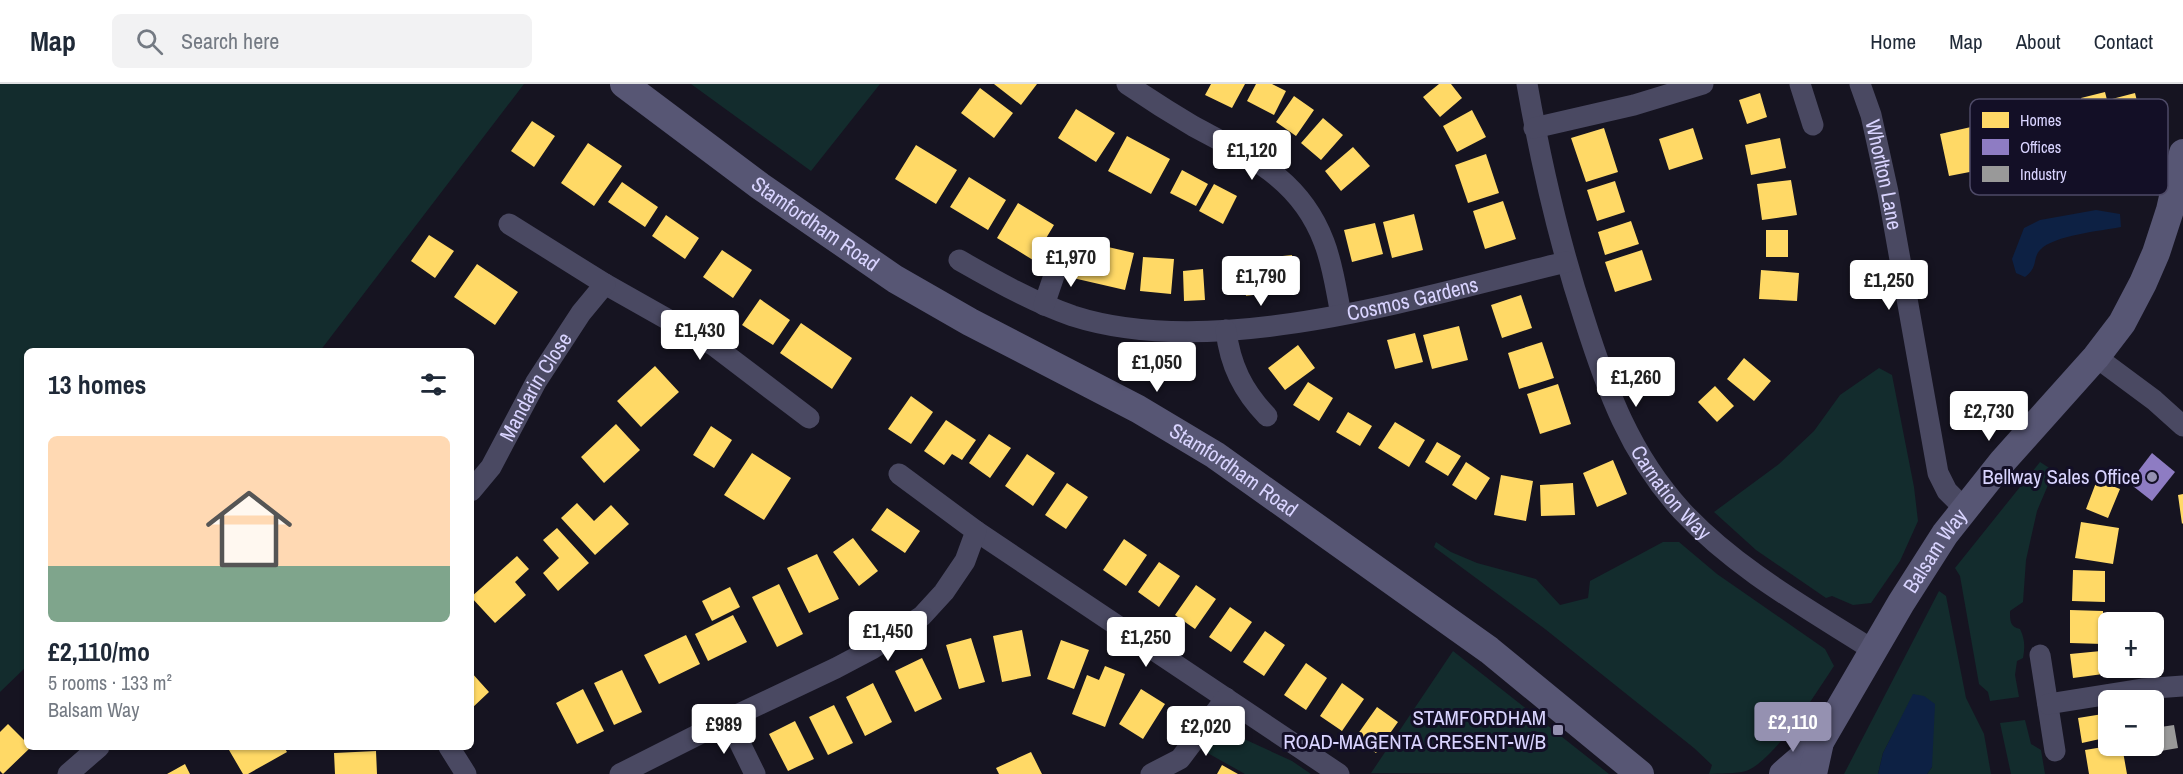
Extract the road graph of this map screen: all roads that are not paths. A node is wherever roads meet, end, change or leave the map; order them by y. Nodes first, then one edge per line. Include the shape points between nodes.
1 (624, 84) edge
2 (1127, 84) edge
3 (1527, 84) edge
4 (1703, 84) edge
5 (1800, 84) edge
6 (1860, 84) edge
7 (1813, 125) dead end
8 (1534, 128) junction
9 (2183, 153) edge
10 (509, 224) dead end
11 (1060, 258) dead end
12 (959, 260) dead end
13 (1566, 262) junction
14 (605, 284) junction
15 (1044, 305) junction
16 (1341, 314) junction
17 (1226, 330) junction
18 (2096, 357) junction
19 (1267, 416) dead end
20 (809, 418) dead end
21 (2183, 426) edge
22 (899, 474) dead end
23 (474, 487) edge
24 (1964, 508) junction
25 (975, 531) junction
26 (1873, 650) junction
27 (2040, 655) dead end
28 (2183, 686) edge
29 (1226, 698) junction
30 (2048, 704) junction
31 (728, 719) junction
32 (1820, 742) junction
33 (96, 750) edge
34 (451, 750) edge
35 (2055, 751) dead end
36 (68, 774) edge
37 (466, 774) edge
38 (620, 774) edge
39 (755, 774) edge
40 (1151, 774) edge
41 (1339, 774) edge
42 (1640, 774) edge
43 (1783, 774) edge
44 (1813, 774) edge

1 - 42 main road, Stamfordham Road via 760,186 895,279 1138,409 1215,455 1489,650
2 - 16 street via 1268,168 1298,194 1325,243
3 - 8 street, Carnation Way
4 - 8 street via 1635,105
5 - 7 street
6 - 24 street, Whorlton Lane via 1888,192 1938,473 1947,491
8 - 13 street, Carnation Way
9 - 18 main road, Balsam Way via 2156,254 2122,323
10 - 14 street
11 - 15 street
12 - 15 street, Cosmos Gardens
13 - 16 street, Cosmos Gardens
13 - 26 street, Carnation Way via 1608,392 1630,439 1662,487 1741,564
14 - 20 street via 713,345
14 - 23 street, Mandarin Close via 536,382 491,467
15 - 17 street, Cosmos Gardens via 1075,316 1146,329
16 - 17 street, Cosmos Gardens
17 - 19 street via 1228,350 1239,380
18 - 21 street
18 - 24 main road, Balsam Way
22 - 25 street
24 - 26 main road, Balsam Way
25 - 29 street
25 - 31 street via 965,561 922,616 872,649
26 - 32 main road, Balsam Way
27 - 30 street
28 - 30 street
29 - 40 street via 1180,759
29 - 41 street
30 - 35 street
31 - 38 street
31 - 39 street
32 - 43 main road, Balsam Way
32 - 44 main road, Balsam Way
33 - 36 street
34 - 37 street

